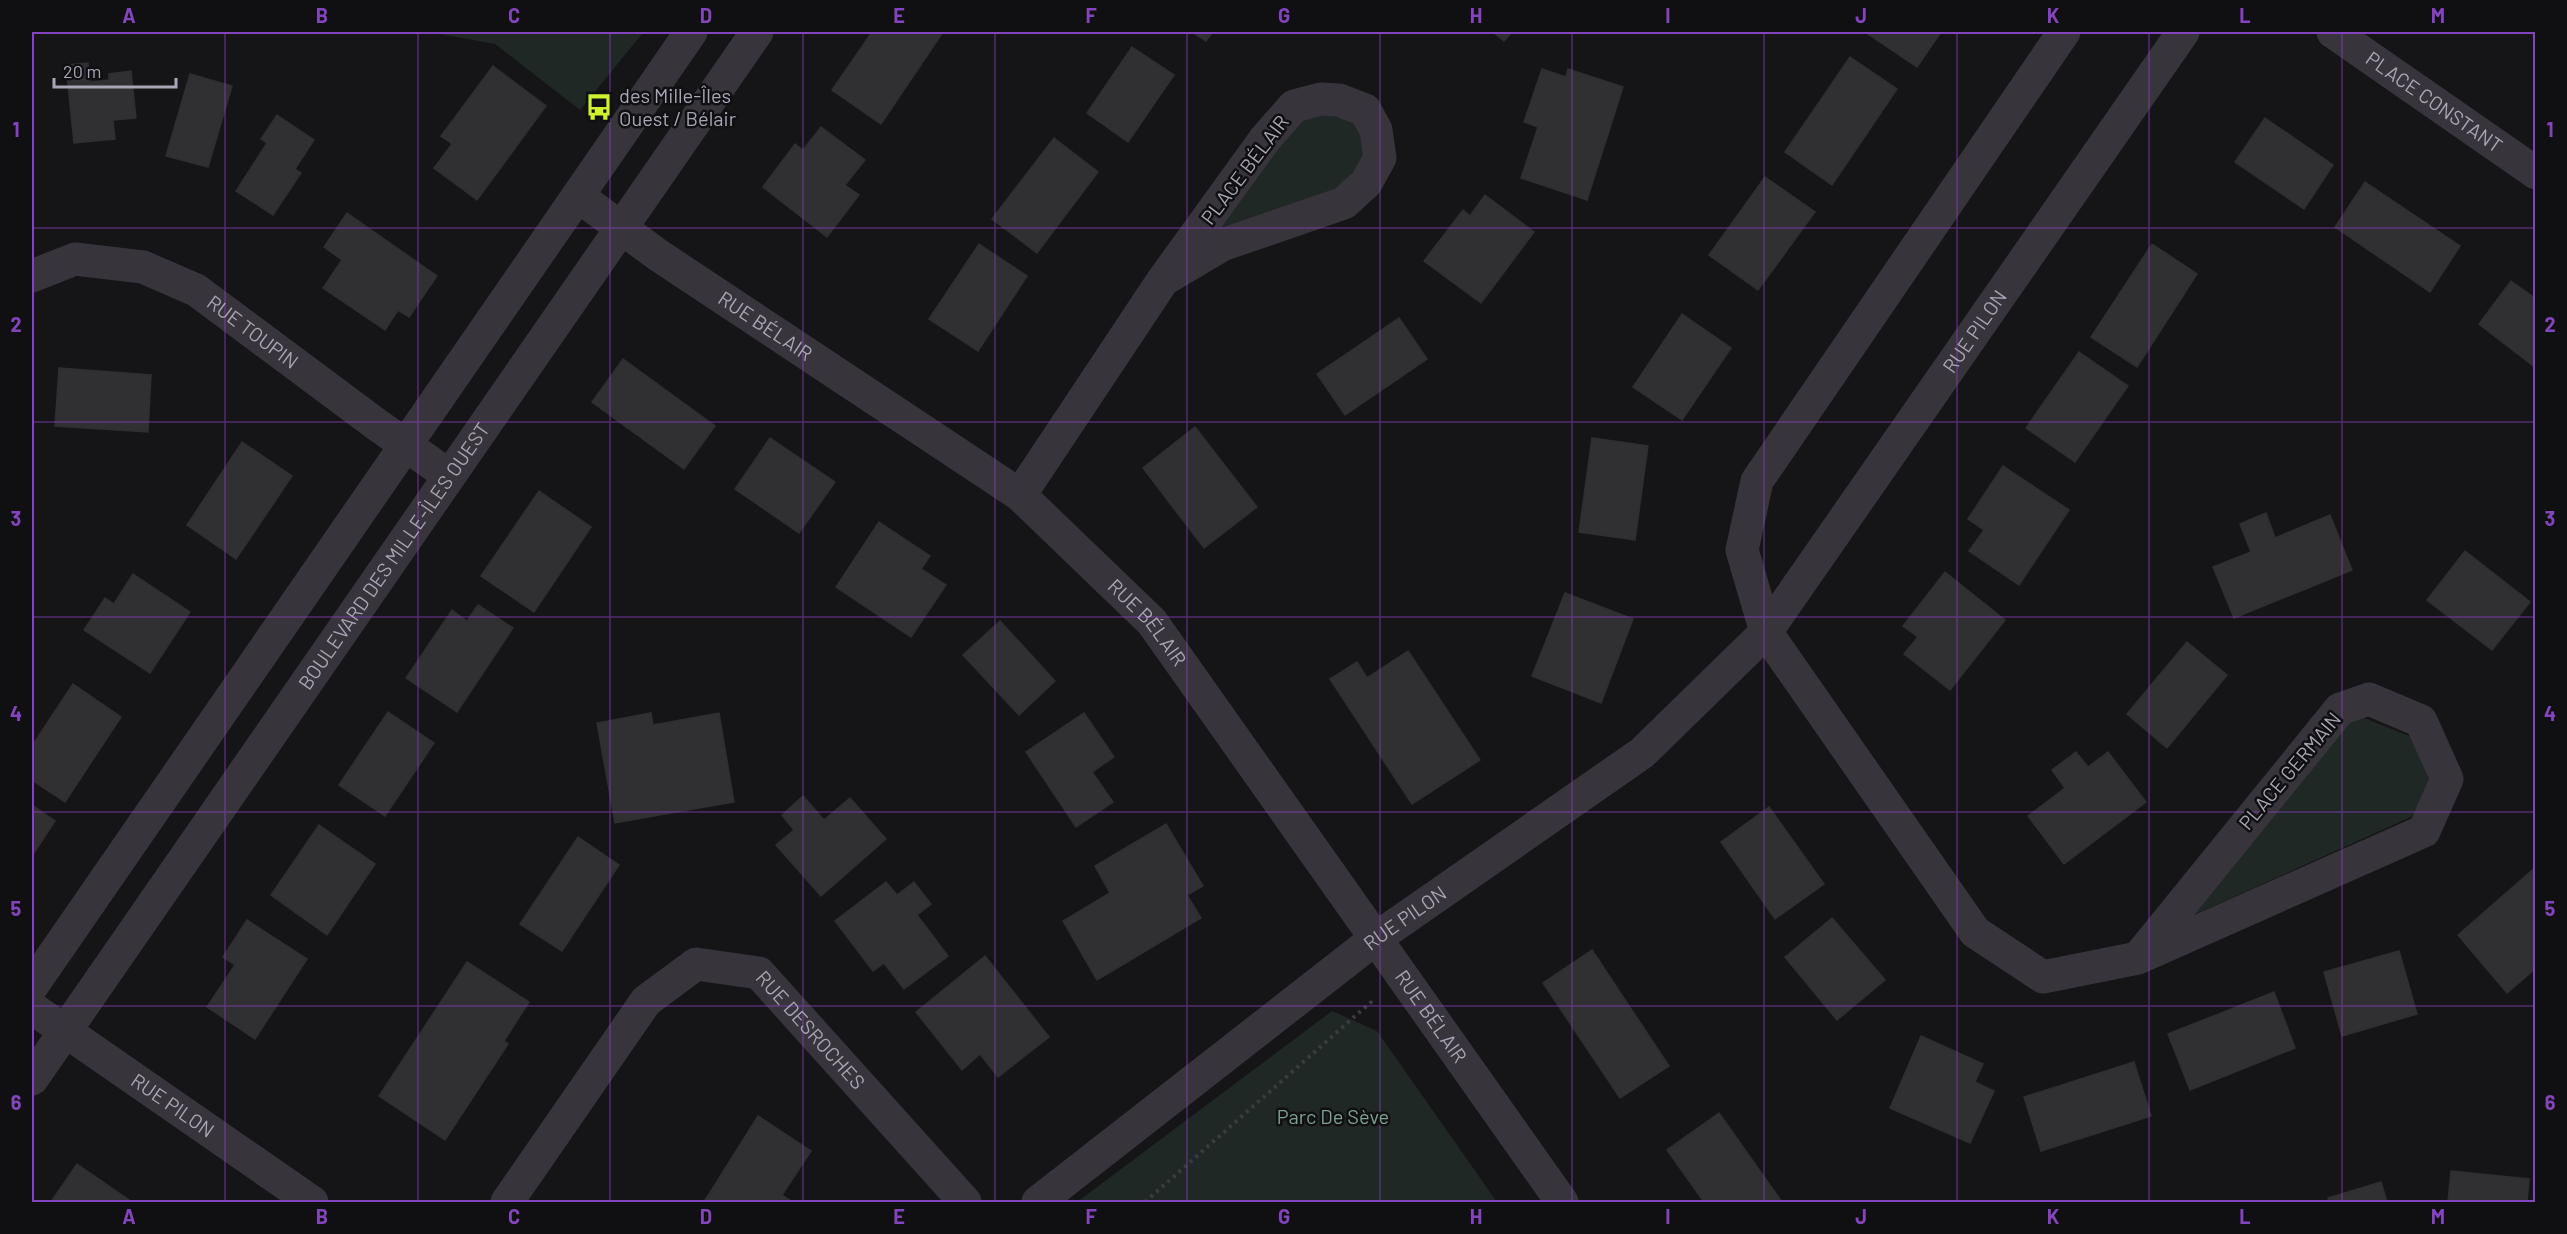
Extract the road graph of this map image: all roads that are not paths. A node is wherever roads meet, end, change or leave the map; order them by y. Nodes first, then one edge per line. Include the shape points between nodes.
1 (691, 32) edge
2 (757, 32) edge
3 (2064, 32) edge
4 (2183, 32) edge
5 (2333, 32) edge
6 (2535, 174) edge
7 (578, 196) junction
8 (621, 228) junction
9 (32, 276) edge
10 (1163, 280) junction
11 (406, 446) junction
12 (448, 475) junction
13 (1020, 495) junction
14 (1766, 632) junction
15 (1375, 939) junction
16 (2138, 958) junction
17 (32, 986) edge
18 (32, 1008) edge
19 (65, 1032) junction
20 (32, 1079) edge
21 (312, 1203) edge
22 (507, 1203) edge
23 (965, 1203) edge
24 (1038, 1203) edge
25 (1562, 1203) edge

1 - 7 street
2 - 8 street, BOULEVARD DES MILLE-ÎLES OUEST
3 - 14 street via 1757,481 1742,550
4 - 14 street, RUE PILON
5 - 6 street, PLACE CONSTANT
7 - 8 street, RUE BÉLAIR
7 - 11 street
8 - 12 street, BOULEVARD DES MILLE-ÎLES OUEST
8 - 13 street, RUE BÉLAIR
9 - 11 street, RUE TOUPIN via 75,259 143,267 196,290
10 - 10 street, PLACE BÉLAIR via 1222,245 1344,203 1366,183 1380,158 1376,130 1365,110 1339,100 1321,99 1294,106 1265,139
10 - 13 street, PLACE BÉLAIR
11 - 12 street, RUE TOUPIN
11 - 17 street
12 - 19 street, BOULEVARD DES MILLE-ÎLES OUEST
13 - 15 street, RUE BÉLAIR via 1152,622
14 - 15 street, RUE PILON via 1642,753
14 - 16 street, PLACE GERMAIN via 1975,932 2043,977
15 - 24 street, RUE PILON
15 - 25 street, RUE BÉLAIR
16 - 16 street, PLACE GERMAIN via 2424,831 2447,779 2421,721 2369,699 2340,709
18 - 19 street, RUE PILON
19 - 20 street, BOULEVARD DES MILLE-ÎLES OUEST
19 - 21 street, RUE PILON
22 - 23 street, RUE DESROCHES via 646,1002 696,964 759,973

